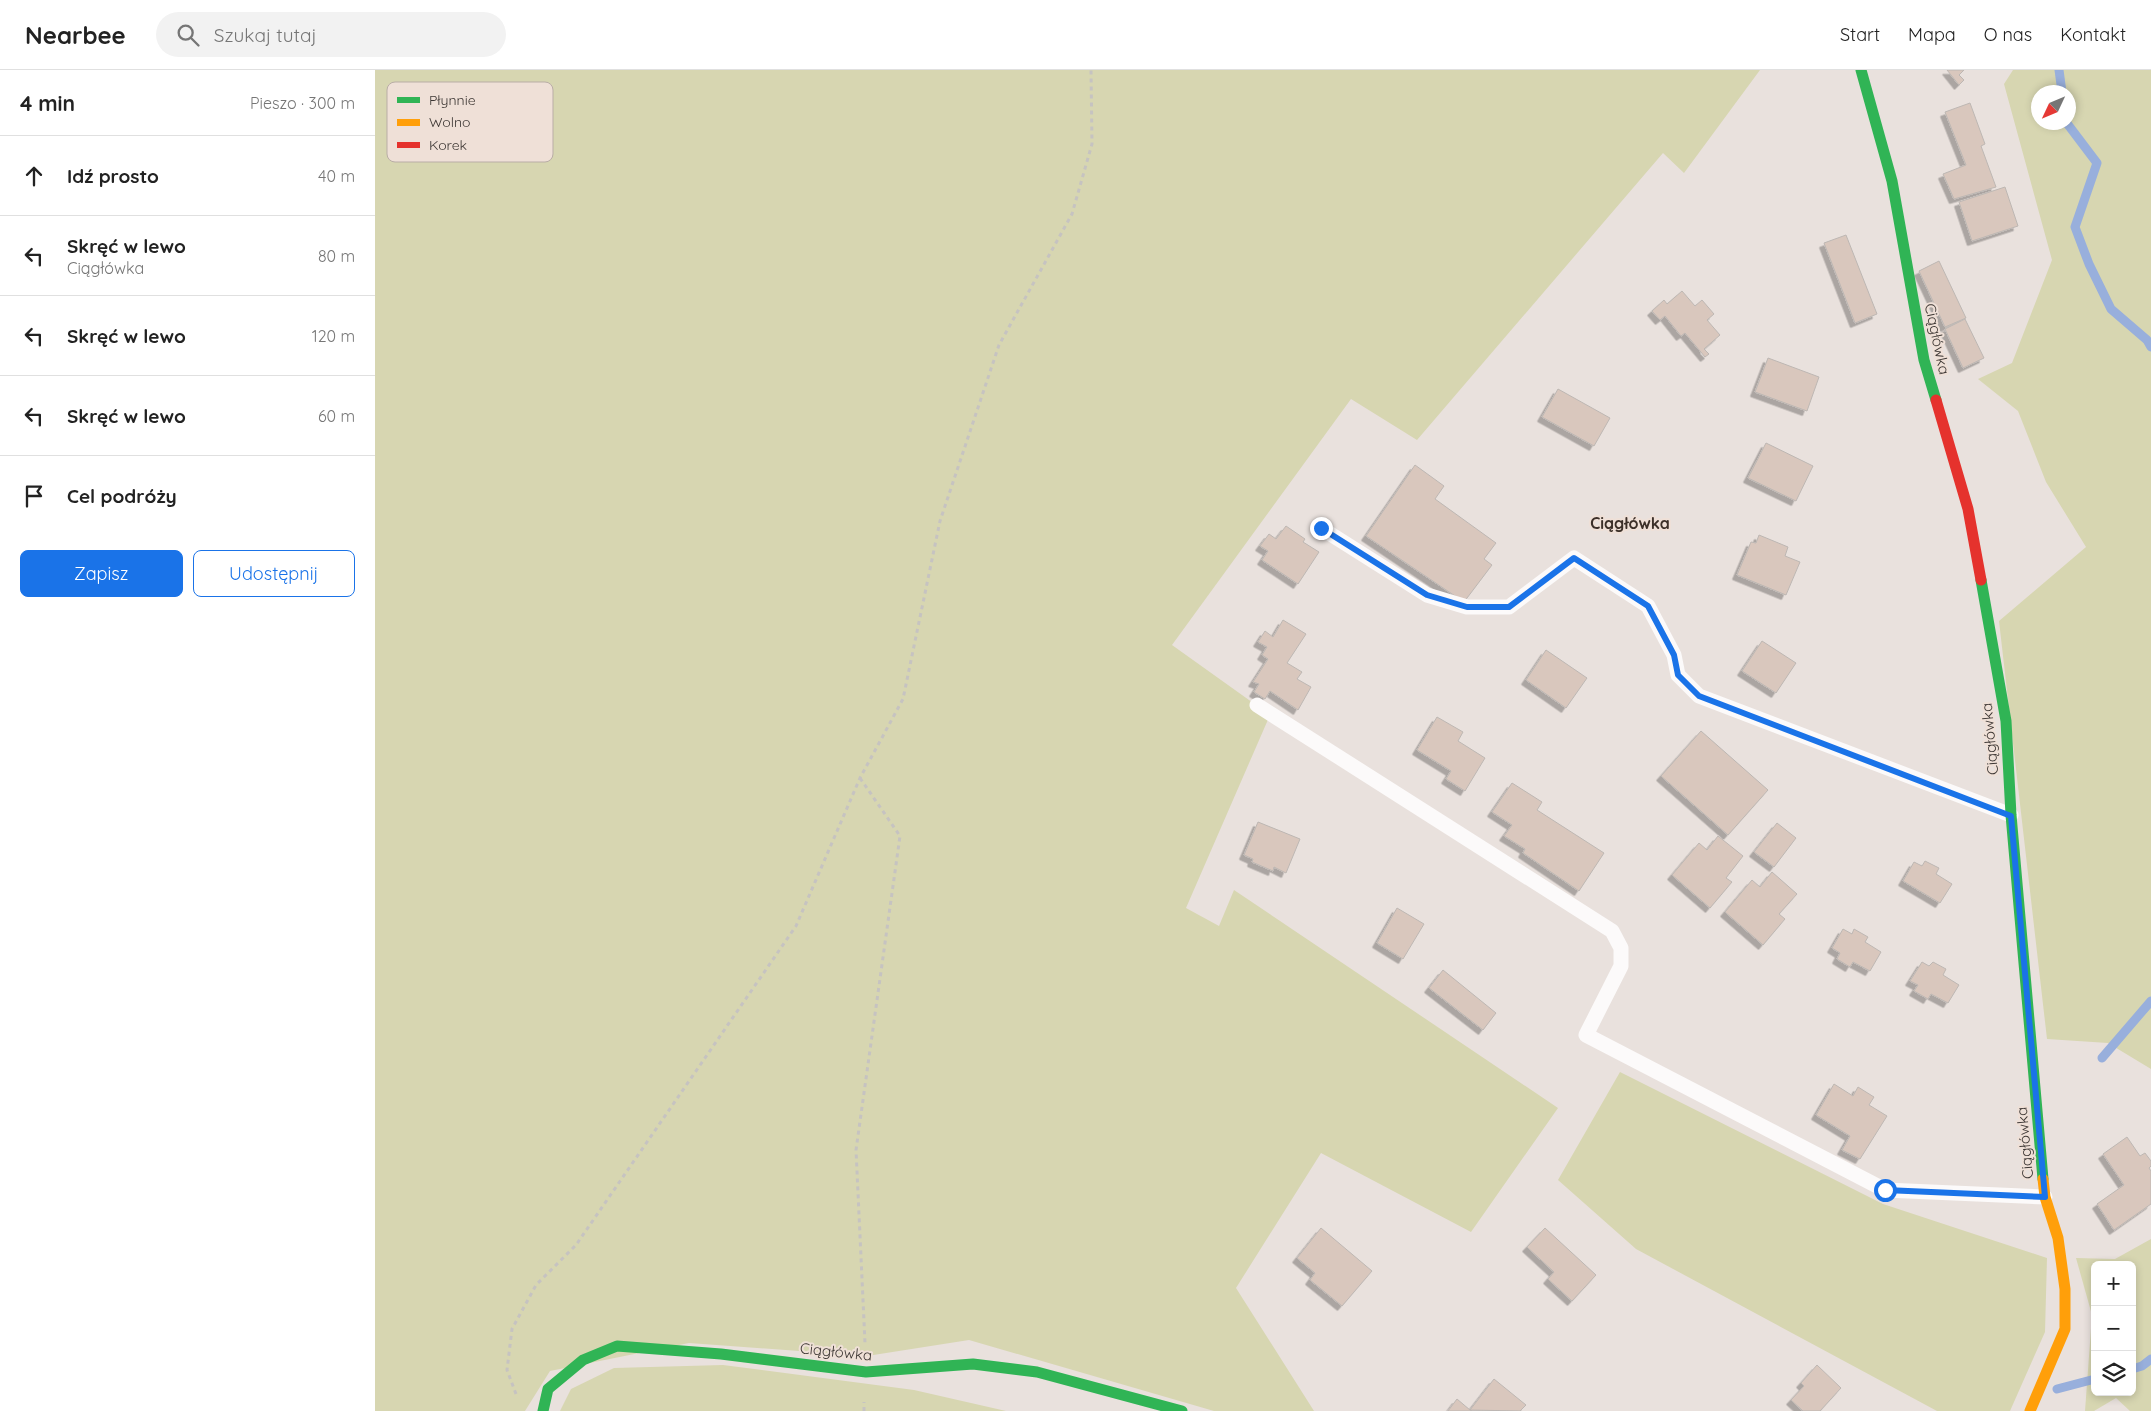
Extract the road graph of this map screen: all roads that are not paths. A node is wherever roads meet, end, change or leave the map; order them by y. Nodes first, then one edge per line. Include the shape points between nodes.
1 (1861, 70) edge
2 (1321, 528) dead end
3 (1257, 705) dead end
4 (2011, 816) junction
5 (2045, 1197) junction
6 (543, 1411) edge
7 (1182, 1411) edge
8 (2030, 1411) edge

1 - 4 street, Ciągłówka via 1892,180 1924,360 1968,509 2006,721
2 - 4 lane via 1427,595 1467,607 1509,607 1574,558 1648,606 1674,655 1678,675 1699,696
3 - 5 lane via 1612,931 1621,948 1621,966 1586,1036 1885,1190
4 - 5 street, Ciągłówka
5 - 8 street, Ciągłówka via 2058,1238 2065,1289 2065,1329
6 - 7 street, Ciągłówka via 549,1389 583,1360 617,1346 721,1354 866,1372 973,1364 1037,1372

